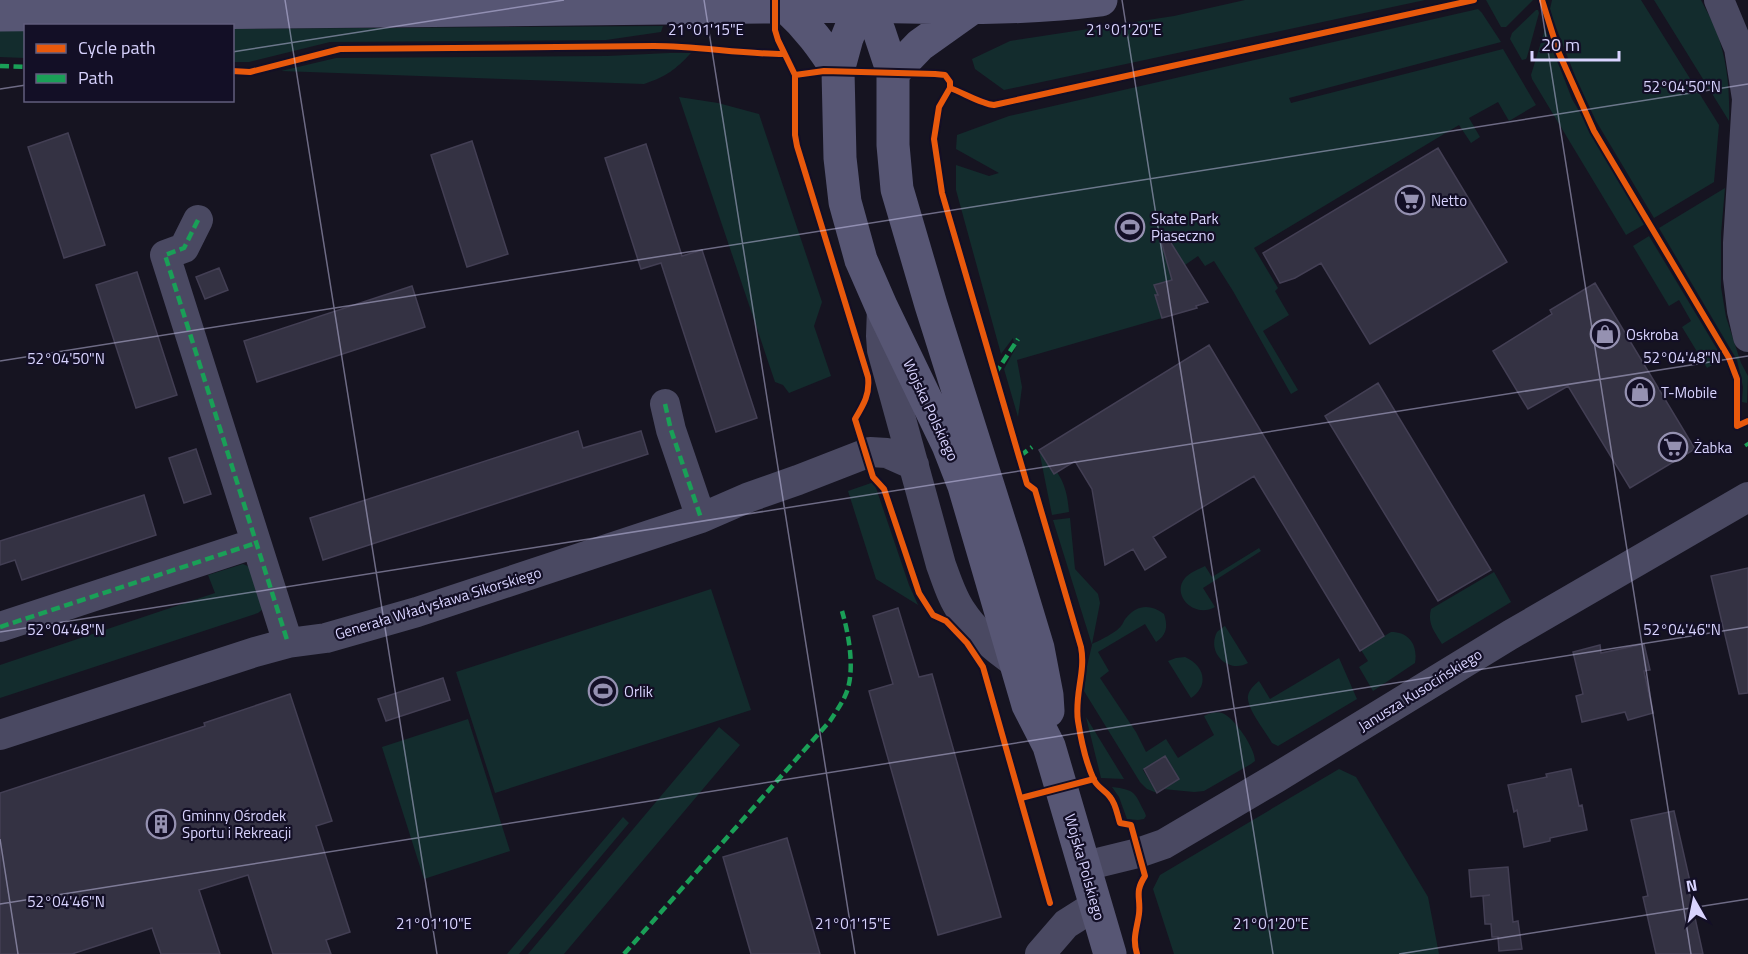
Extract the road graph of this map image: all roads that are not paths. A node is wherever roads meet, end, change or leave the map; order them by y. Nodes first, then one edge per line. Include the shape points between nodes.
1 (1101, 0) edge
2 (1719, 0) edge
3 (867, 2) edge
4 (786, 8) junction
5 (972, 8) junction
6 (0, 15) edge
7 (838, 71) junction
8 (893, 73) junction
9 (198, 220) dead end
10 (882, 308) junction
11 (1748, 337) edge
12 (893, 392) junction
13 (665, 404) dead end
14 (870, 452) junction
15 (914, 465) junction
16 (1748, 497) edge
17 (701, 518) junction
18 (256, 543) junction
19 (0, 627) edge
20 (288, 642) junction
21 (1016, 663) junction
22 (0, 735) edge
23 (1049, 746) junction
24 (1085, 866) junction
25 (1096, 905) junction
26 (1040, 954) edge
27 (1110, 954) edge

1 - 5 street
2 - 11 street via 1739,48 1747,99 1738,278
3 - 4 street
3 - 5 street
3 - 7 street, Wojska Polskiego via 853,23
3 - 8 street, Wojska Polskiego
4 - 6 street
4 - 7 street via 807,27
5 - 8 street via 920,45
7 - 10 street, Wojska Polskiego via 845,202 861,260
8 - 23 street, Wojska Polskiego via 897,189 1038,648 1047,695
9 - 18 street via 184,248 165,255
10 - 12 street via 882,350
10 - 21 street, Wojska Polskiego via 960,475
12 - 14 street via 891,406
12 - 15 street
13 - 17 street
14 - 15 street via 887,453
14 - 17 street, Generała Władysława Sikorskiego
15 - 21 street via 954,598 983,636
16 - 24 street, Janusza Kusocińskiego via 1164,844
17 - 20 street, Generała Władysława Sikorskiego via 417,612 326,638
18 - 19 street
18 - 20 street
20 - 22 street, Generała Władysława Sikorskiego
21 - 23 street, Wojska Polskiego via 1028,705
23 - 24 street, Wojska Polskiego
24 - 25 street, Wojska Polskiego
25 - 26 street via 1066,924
25 - 27 street, Wojska Polskiego

